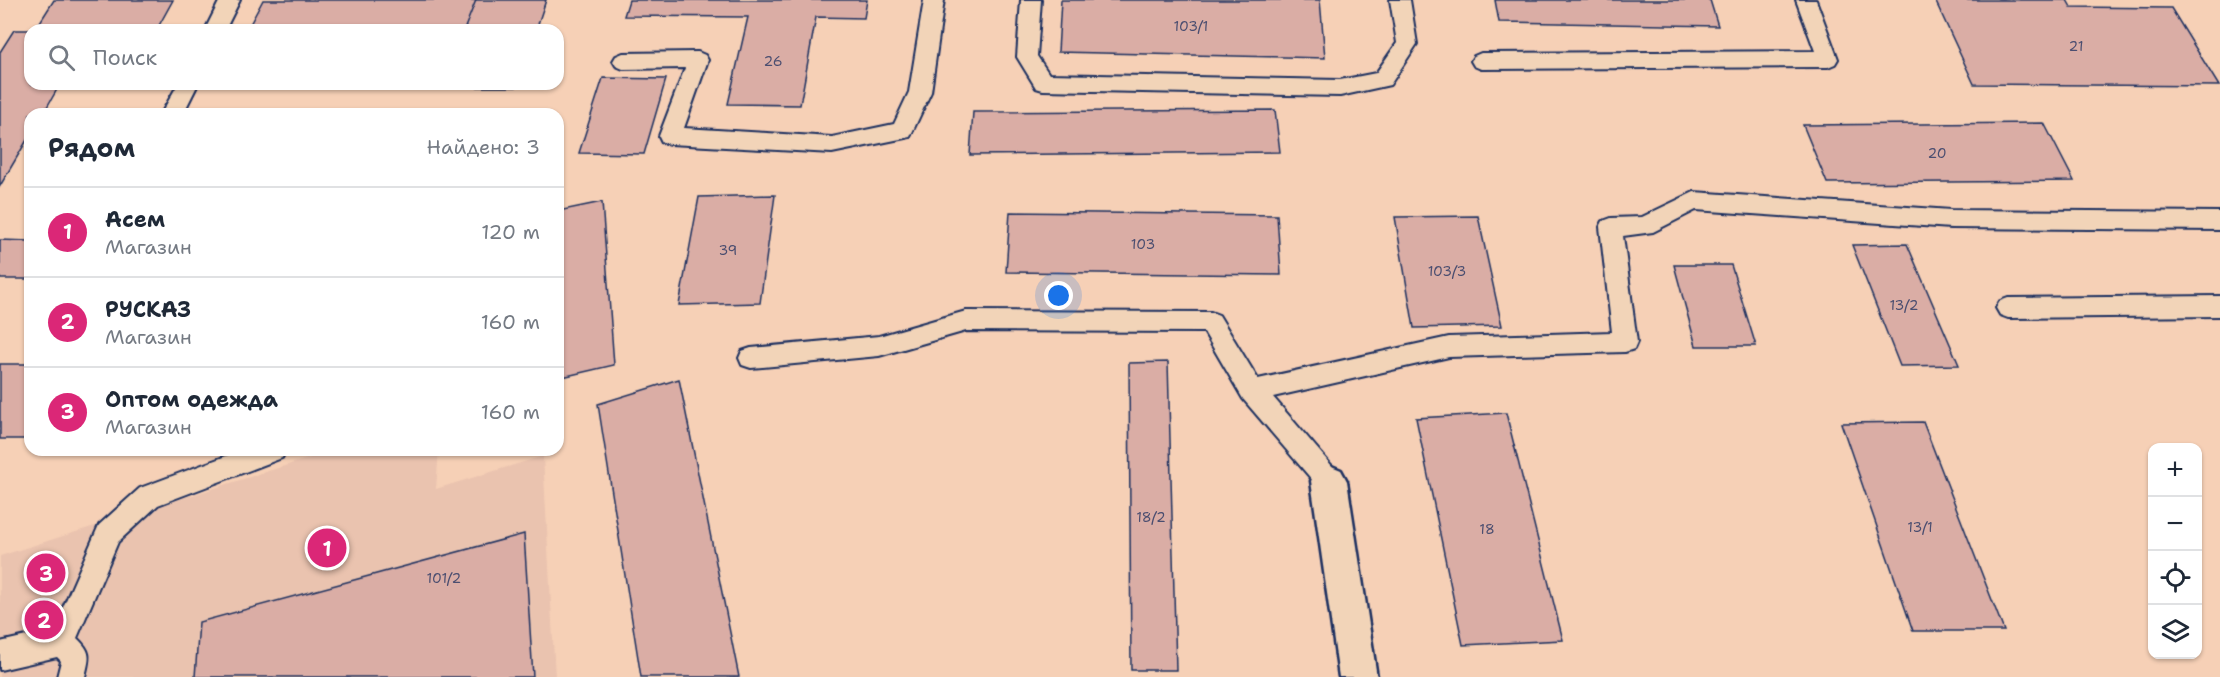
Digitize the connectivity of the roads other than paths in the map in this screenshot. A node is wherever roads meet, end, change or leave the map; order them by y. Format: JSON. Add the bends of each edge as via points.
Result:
{"nodes":[{"id":1,"x":230,"y":0,"type":"edge"},
{"id":2,"x":934,"y":0,"type":"edge"},
{"id":3,"x":1031,"y":0,"type":"edge"},
{"id":4,"x":1400,"y":0,"type":"edge"},
{"id":5,"x":1806,"y":0,"type":"edge"},
{"id":6,"x":218,"y":24,"type":"edge"},
{"id":7,"x":623,"y":61,"type":"dead end"},
{"id":8,"x":1481,"y":61,"type":"dead end"},
{"id":9,"x":185,"y":90,"type":"edge"},
{"id":10,"x":175,"y":108,"type":"edge"},
{"id":11,"x":2220,"y":221,"type":"edge"},
{"id":12,"x":2220,"y":306,"type":"edge"},
{"id":13,"x":2008,"y":308,"type":"dead end"},
{"id":14,"x":751,"y":358,"type":"dead end"},
{"id":15,"x":1252,"y":391,"type":"junction"},
{"id":16,"x":257,"y":456,"type":"edge"},
{"id":17,"x":1329,"y":481,"type":"joint"},
{"id":18,"x":62,"y":642,"type":"junction"},
{"id":19,"x":0,"y":656,"type":"edge"},
{"id":20,"x":71,"y":677,"type":"edge"},
{"id":21,"x":1358,"y":677,"type":"edge"}],
"edges":[{"from":1,"to":6,"type":"lane"},
{"from":2,"to":7,"type":"lane","via":[[920,92],[902,131],[832,145],[670,136],[698,60]]},
{"from":3,"to":4,"type":"lane","via":[[1027,57],[1043,82],[1340,88],[1383,79],[1407,44]]},
{"from":5,"to":8,"type":"lane","via":[[1828,58]]},
{"from":9,"to":10,"type":"lane"},
{"from":11,"to":15,"type":"lane","via":[[1951,219],[1694,201],[1645,226],[1611,227],[1625,342],[1449,347]]},
{"from":12,"to":13,"type":"lane"},
{"from":14,"to":15,"type":"lane","via":[[879,346],[966,321],[1210,322]]},
{"from":15,"to":17,"type":"lane"},
{"from":16,"to":18,"type":"lane","via":[[149,496],[108,534]]},
{"from":17,"to":21,"type":"street"},
{"from":18,"to":19,"type":"lane"},
{"from":18,"to":20,"type":"lane","via":[[76,657]]}]}
